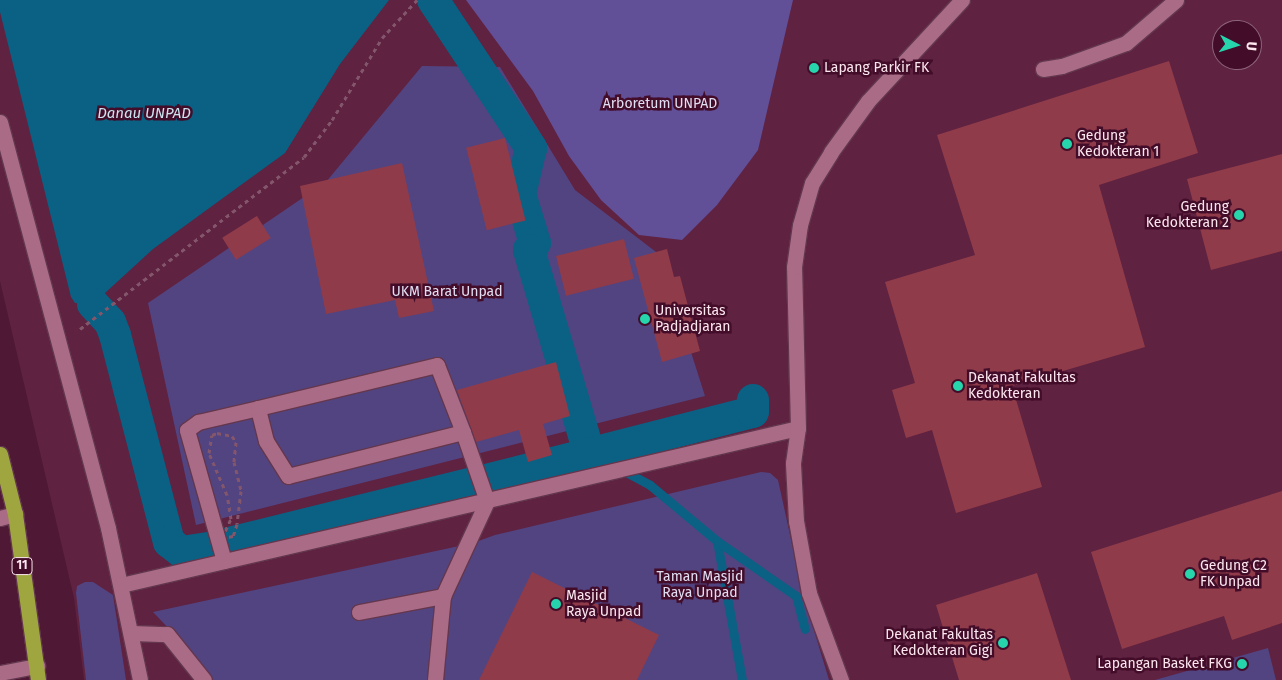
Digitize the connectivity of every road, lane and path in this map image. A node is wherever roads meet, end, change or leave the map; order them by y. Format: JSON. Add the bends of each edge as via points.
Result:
{"nodes":[{"id":1,"x":417,"y":0,"type":"edge"},
{"id":2,"x":962,"y":0,"type":"edge"},
{"id":3,"x":1176,"y":0,"type":"edge"},
{"id":4,"x":1043,"y":69,"type":"dead end"},
{"id":5,"x":0,"y":122,"type":"edge"},
{"id":6,"x":59,"y":345,"type":"junction"},
{"id":7,"x":258,"y":408,"type":"junction"},
{"id":8,"x":798,"y":428,"type":"junction"},
{"id":9,"x":464,"y":432,"type":"junction"},
{"id":10,"x":0,"y":454,"type":"edge"},
{"id":11,"x":487,"y":501,"type":"junction"},
{"id":12,"x":7,"y":516,"type":"edge"},
{"id":13,"x":224,"y":560,"type":"junction"},
{"id":14,"x":121,"y":585,"type":"junction"},
{"id":15,"x":442,"y":596,"type":"junction"},
{"id":16,"x":359,"y":612,"type":"dead end"},
{"id":17,"x":132,"y":633,"type":"junction"},
{"id":18,"x":0,"y":673,"type":"edge"},
{"id":19,"x":37,"y":673,"type":"edge"},
{"id":20,"x":140,"y":680,"type":"edge"},
{"id":21,"x":204,"y":680,"type":"edge"},
{"id":22,"x":435,"y":680,"type":"edge"},
{"id":23,"x":841,"y":680,"type":"edge"}],
"edges":[{"from":1,"to":6,"type":"path","via":[[382,38],[332,120],[304,157]]},
{"from":2,"to":8,"type":"lane","via":[[868,100],[812,183],[800,225],[794,267]]},
{"from":3,"to":4,"type":"lane","via":[[1126,43],[1062,66]]},
{"from":5,"to":6,"type":"lane"},
{"from":6,"to":14,"type":"lane"},
{"from":7,"to":9,"type":"lane","via":[[437,365]]},
{"from":7,"to":9,"type":"lane","via":[[266,441],[288,476]]},
{"from":7,"to":13,"type":"lane","via":[[198,422],[187,430]]},
{"from":8,"to":11,"type":"lane"},
{"from":8,"to":23,"type":"lane","via":[[793,463],[796,521],[809,593]]},
{"from":9,"to":11,"type":"lane"},
{"from":10,"to":12,"type":"highway","number":"11"},
{"from":11,"to":13,"type":"lane"},
{"from":11,"to":15,"type":"lane"},
{"from":12,"to":19,"type":"highway","number":"11"},
{"from":13,"to":14,"type":"lane"},
{"from":14,"to":17,"type":"lane"},
{"from":15,"to":16,"type":"lane"},
{"from":15,"to":22,"type":"lane"},
{"from":17,"to":20,"type":"lane"},
{"from":17,"to":21,"type":"lane","via":[[167,634]]},
{"from":18,"to":19,"type":"lane"}]}
